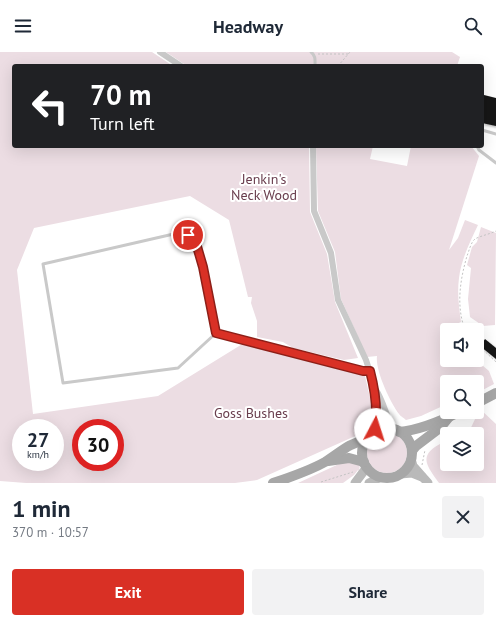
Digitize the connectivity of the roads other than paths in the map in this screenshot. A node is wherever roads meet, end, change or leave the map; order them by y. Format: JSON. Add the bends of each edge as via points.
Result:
{"nodes":[{"id":1,"x":160,"y":52,"type":"edge"},
{"id":2,"x":312,"y":53,"type":"edge"},
{"id":3,"x":178,"y":64,"type":"edge"},
{"id":4,"x":315,"y":64,"type":"edge"},
{"id":5,"x":484,"y":131,"type":"edge"},
{"id":6,"x":496,"y":134,"type":"edge"},
{"id":7,"x":313,"y":148,"type":"edge"},
{"id":8,"x":478,"y":148,"type":"edge"},
{"id":9,"x":496,"y":163,"type":"edge"},
{"id":10,"x":216,"y":333,"type":"junction"},
{"id":11,"x":370,"y":371,"type":"junction"},
{"id":12,"x":375,"y":388,"type":"junction"},
{"id":13,"x":496,"y":393,"type":"edge"},
{"id":14,"x":484,"y":399,"type":"edge"},
{"id":15,"x":444,"y":419,"type":"edge"},
{"id":16,"x":447,"y":419,"type":"edge"},
{"id":17,"x":397,"y":430,"type":"junction"},
{"id":18,"x":375,"y":431,"type":"junction"},
{"id":19,"x":366,"y":440,"type":"junction"},
{"id":20,"x":412,"y":455,"type":"junction"},
{"id":21,"x":326,"y":461,"type":"junction"},
{"id":22,"x":365,"y":464,"type":"junction"},
{"id":23,"x":400,"y":474,"type":"junction"},
{"id":24,"x":381,"y":477,"type":"junction"},
{"id":25,"x":357,"y":480,"type":"edge"},
{"id":26,"x":425,"y":480,"type":"edge"},
{"id":27,"x":273,"y":483,"type":"edge"},
{"id":28,"x":369,"y":483,"type":"edge"}],
"edges":[{"from":1,"to":3,"type":"street"},
{"from":2,"to":4,"type":"lane"},
{"from":5,"to":6,"type":"lane"},
{"from":7,"to":11,"type":"street","via":[[314,211],[331,253],[338,300]]},
{"from":8,"to":9,"type":"lane"},
{"from":10,"to":10,"type":"lane","via":[[178,368],[63,383],[42,264],[178,233],[188,235],[196,243],[203,267]]},
{"from":10,"to":11,"type":"lane"},
{"from":11,"to":12,"type":"street"},
{"from":12,"to":17,"type":"street","via":[[390,424]]},
{"from":12,"to":18,"type":"street"},
{"from":13,"to":14,"type":"main road"},
{"from":15,"to":17,"type":"main road","via":[[409,431]]},
{"from":16,"to":20,"type":"main road","via":[[416,446]]},
{"from":17,"to":18,"type":"main road"},
{"from":17,"to":20,"type":"main road","via":[[408,439]]},
{"from":18,"to":19,"type":"main road"},
{"from":19,"to":21,"type":"main road","via":[[348,445]]},
{"from":19,"to":22,"type":"main road","via":[[363,450]]},
{"from":20,"to":23,"type":"main road","via":[[406,469]]},
{"from":20,"to":26,"type":"street","via":[[413,466]]},
{"from":21,"to":22,"type":"main road","via":[[349,458]]},
{"from":21,"to":27,"type":"main road"},
{"from":22,"to":24,"type":"main road"},
{"from":22,"to":25,"type":"street"},
{"from":23,"to":24,"type":"main road","via":[[391,478]]},
{"from":23,"to":26,"type":"street","via":[[412,473]]},
{"from":24,"to":28,"type":"street"}]}
